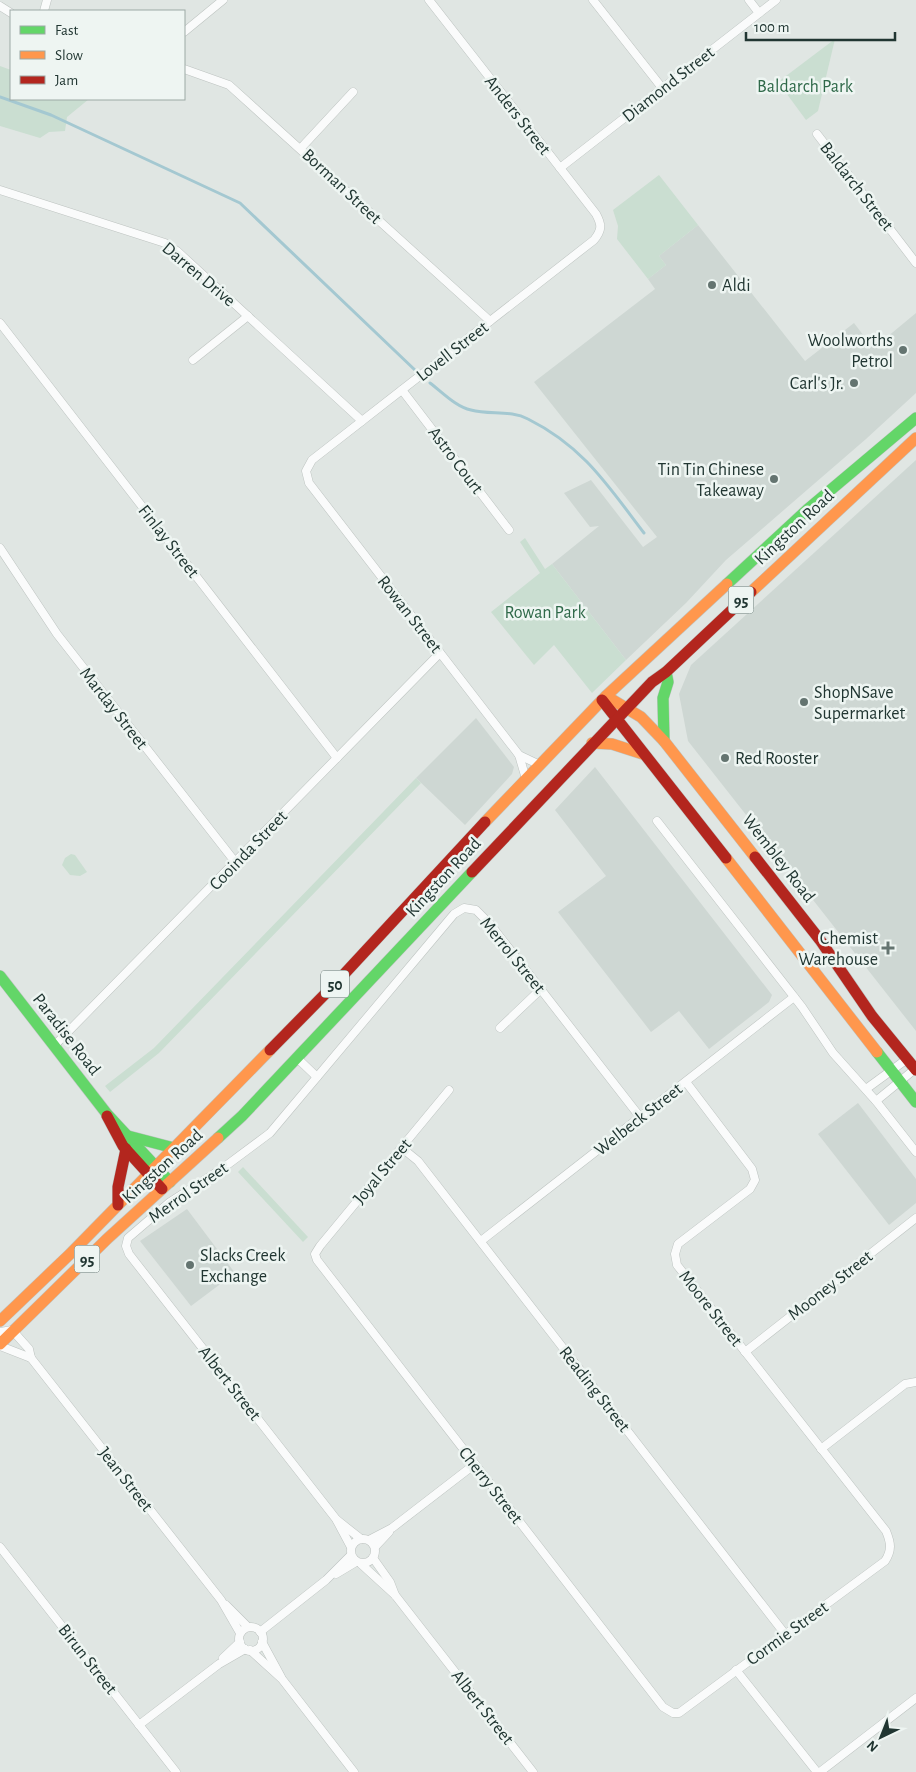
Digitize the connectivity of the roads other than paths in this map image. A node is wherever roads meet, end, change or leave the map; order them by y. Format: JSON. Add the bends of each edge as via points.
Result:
{"nodes":[{"id":1,"x":223,"y":0,"type":"edge"},
{"id":2,"x":429,"y":0,"type":"edge"},
{"id":3,"x":593,"y":0,"type":"edge"},
{"id":4,"x":749,"y":0,"type":"edge"},
{"id":5,"x":776,"y":0,"type":"edge"},
{"id":6,"x":759,"y":13,"type":"junction"},
{"id":7,"x":185,"y":31,"type":"edge"},
{"id":8,"x":185,"y":69,"type":"edge"},
{"id":9,"x":663,"y":89,"type":"junction"},
{"id":10,"x":353,"y":92,"type":"dead end"},
{"id":11,"x":817,"y":134,"type":"dead end"},
{"id":12,"x":301,"y":148,"type":"junction"},
{"id":13,"x":560,"y":168,"type":"junction"},
{"id":14,"x":0,"y":190,"type":"edge"},
{"id":15,"x":600,"y":232,"type":"joint"},
{"id":16,"x":916,"y":262,"type":"edge"},
{"id":17,"x":248,"y":316,"type":"junction"},
{"id":18,"x":490,"y":321,"type":"junction"},
{"id":19,"x":0,"y":323,"type":"edge"},
{"id":20,"x":193,"y":360,"type":"dead end"},
{"id":21,"x":402,"y":390,"type":"junction"},
{"id":22,"x":916,"y":418,"type":"edge"},
{"id":23,"x":362,"y":421,"type":"junction"},
{"id":24,"x":916,"y":438,"type":"edge"},
{"id":25,"x":306,"y":471,"type":"joint"},
{"id":26,"x":509,"y":530,"type":"dead end"},
{"id":27,"x":0,"y":548,"type":"edge"},
{"id":28,"x":440,"y":653,"type":"junction"},
{"id":29,"x":666,"y":672,"type":"junction"},
{"id":30,"x":604,"y":698,"type":"junction"},
{"id":31,"x":626,"y":708,"type":"junction"},
{"id":32,"x":616,"y":719,"type":"junction"},
{"id":33,"x":664,"y":741,"type":"junction"},
{"id":34,"x":592,"y":743,"type":"junction"},
{"id":35,"x":643,"y":754,"type":"junction"},
{"id":36,"x":519,"y":755,"type":"junction"},
{"id":37,"x":337,"y":758,"type":"junction"},
{"id":38,"x":540,"y":765,"type":"junction"},
{"id":39,"x":526,"y":779,"type":"junction"},
{"id":40,"x":657,"y":821,"type":"dead end"},
{"id":41,"x":236,"y":863,"type":"junction"},
{"id":42,"x":0,"y":976,"type":"edge"},
{"id":43,"x":542,"y":989,"type":"junction"},
{"id":44,"x":794,"y":997,"type":"junction"},
{"id":45,"x":500,"y":1028,"type":"dead end"},
{"id":46,"x":54,"y":1046,"type":"junction"},
{"id":47,"x":297,"y":1058,"type":"junction"},
{"id":48,"x":907,"y":1059,"type":"junction"},
{"id":49,"x":891,"y":1070,"type":"junction"},
{"id":50,"x":916,"y":1070,"type":"edge"},
{"id":51,"x":317,"y":1077,"type":"junction"},
{"id":52,"x":899,"y":1081,"type":"junction"},
{"id":53,"x":686,"y":1082,"type":"junction"},
{"id":54,"x":866,"y":1089,"type":"junction"},
{"id":55,"x":449,"y":1090,"type":"dead end"},
{"id":56,"x":876,"y":1101,"type":"junction"},
{"id":57,"x":916,"y":1102,"type":"edge"},
{"id":58,"x":107,"y":1114,"type":"junction"},
{"id":59,"x":640,"y":1117,"type":"junction"},
{"id":60,"x":128,"y":1136,"type":"junction"},
{"id":61,"x":174,"y":1148,"type":"junction"},
{"id":62,"x":402,"y":1148,"type":"junction"},
{"id":63,"x":126,"y":1149,"type":"junction"},
{"id":64,"x":916,"y":1152,"type":"edge"},
{"id":65,"x":152,"y":1171,"type":"junction"},
{"id":66,"x":166,"y":1185,"type":"junction"},
{"id":67,"x":118,"y":1205,"type":"junction"},
{"id":68,"x":916,"y":1218,"type":"edge"},
{"id":69,"x":481,"y":1241,"type":"junction"},
{"id":70,"x":126,"y":1246,"type":"joint"},
{"id":71,"x":315,"y":1254,"type":"joint"},
{"id":72,"x":3,"y":1315,"type":"edge"},
{"id":73,"x":14,"y":1331,"type":"junction"},
{"id":74,"x":0,"y":1332,"type":"edge"},
{"id":75,"x":0,"y":1345,"type":"edge"},
{"id":76,"x":745,"y":1352,"type":"junction"},
{"id":77,"x":31,"y":1358,"type":"junction"},
{"id":78,"x":916,"y":1382,"type":"edge"},
{"id":79,"x":821,"y":1450,"type":"junction"},
{"id":80,"x":475,"y":1464,"type":"junction"},
{"id":81,"x":336,"y":1519,"type":"junction"},
{"id":82,"x":392,"y":1528,"type":"junction"},
{"id":83,"x":365,"y":1540,"type":"junction"},
{"id":84,"x":891,"y":1544,"type":"joint"},
{"id":85,"x":0,"y":1547,"type":"edge"},
{"id":86,"x":375,"y":1547,"type":"junction"},
{"id":87,"x":355,"y":1557,"type":"junction"},
{"id":88,"x":373,"y":1558,"type":"junction"},
{"id":89,"x":395,"y":1595,"type":"junction"},
{"id":90,"x":220,"y":1600,"type":"junction"},
{"id":91,"x":248,"y":1627,"type":"junction"},
{"id":92,"x":260,"y":1632,"type":"junction"},
{"id":93,"x":240,"y":1633,"type":"junction"},
{"id":94,"x":785,"y":1634,"type":"junction"},
{"id":95,"x":262,"y":1642,"type":"junction"},
{"id":96,"x":245,"y":1647,"type":"junction"},
{"id":97,"x":736,"y":1670,"type":"junction"},
{"id":98,"x":282,"y":1679,"type":"junction"},
{"id":99,"x":916,"y":1698,"type":"edge"},
{"id":100,"x":673,"y":1713,"type":"joint"},
{"id":101,"x":139,"y":1725,"type":"junction"},
{"id":102,"x":176,"y":1772,"type":"edge"},
{"id":103,"x":354,"y":1772,"type":"edge"},
{"id":104,"x":533,"y":1772,"type":"edge"},
{"id":105,"x":818,"y":1772,"type":"edge"}],
"edges":[{"from":1,"to":7,"type":"street"},
{"from":2,"to":13,"type":"street","name":"Anders Street"},
{"from":3,"to":9,"type":"street"},
{"from":4,"to":6,"type":"street"},
{"from":5,"to":6,"type":"street","name":"Diamond Street"},
{"from":6,"to":9,"type":"street","name":"Diamond Street"},
{"from":8,"to":12,"type":"street","name":"Borman Street","via":[[229,85]]},
{"from":9,"to":13,"type":"street","name":"Diamond Street"},
{"from":10,"to":12,"type":"street"},
{"from":11,"to":16,"type":"street","name":"Baldarch Street"},
{"from":12,"to":18,"type":"street","name":"Borman Street"},
{"from":13,"to":15,"type":"street","name":"Anders Street","via":[[596,214],[602,224]]},
{"from":14,"to":17,"type":"street","name":"Darren Drive","via":[[165,243]]},
{"from":15,"to":18,"type":"street","name":"Lovell Street"},
{"from":17,"to":20,"type":"street"},
{"from":17,"to":23,"type":"street","name":"Darren Drive"},
{"from":18,"to":21,"type":"street","name":"Lovell Street"},
{"from":19,"to":37,"type":"street","name":"Finlay Street"},
{"from":21,"to":23,"type":"street","name":"Lovell Street"},
{"from":21,"to":26,"type":"street","name":"Astro Court"},
{"from":22,"to":30,"type":"main road","name":"Kingston Road","number":"95","via":[[808,509]]},
{"from":23,"to":25,"type":"street","name":"Lovell Street","via":[[312,460]]},
{"from":24,"to":29,"type":"main road","name":"Kingston Road","number":"95"},
{"from":25,"to":28,"type":"street","name":"Rowan Street","via":[[309,483]]},
{"from":27,"to":41,"type":"street","name":"Marday Street","via":[[57,634]]},
{"from":28,"to":36,"type":"street","name":"Rowan Street"},
{"from":28,"to":37,"type":"street","name":"Cooinda Street"},
{"from":29,"to":31,"type":"main road","name":"Kingston Road","number":"95"},
{"from":29,"to":33,"type":"main road"},
{"from":30,"to":31,"type":"main road","name":"Wembley Road"},
{"from":30,"to":32,"type":"main road"},
{"from":30,"to":38,"type":"main road","name":"Kingston Road","number":"50"},
{"from":31,"to":32,"type":"main road","name":"Kingston Road","number":"95"},
{"from":31,"to":33,"type":"main road","name":"Wembley Road","via":[[648,722]]},
{"from":32,"to":34,"type":"main road","name":"Kingston Road","number":"95"},
{"from":32,"to":35,"type":"main road"},
{"from":33,"to":48,"type":"main road","name":"Wembley Road","via":[[820,940],[868,1010]]},
{"from":34,"to":35,"type":"main road","via":[[612,744]]},
{"from":34,"to":47,"type":"main road","name":"Kingston Road","number":"50"},
{"from":35,"to":49,"type":"main road"},
{"from":36,"to":38,"type":"street","name":"Rowan Street"},
{"from":36,"to":39,"type":"street","name":"Rowan Street"},
{"from":37,"to":41,"type":"street","name":"Cooinda Street"},
{"from":38,"to":39,"type":"main road","name":"Kingston Road","number":"50"},
{"from":39,"to":61,"type":"main road","name":"Kingston Road","number":"50","via":[[357,961]]},
{"from":40,"to":44,"type":"street"},
{"from":41,"to":46,"type":"street","name":"Cooinda Street"},
{"from":42,"to":46,"type":"main road","name":"Paradise Road"},
{"from":43,"to":45,"type":"street"},
{"from":43,"to":51,"type":"street","name":"Merrol Street","via":[[480,913],[472,908],[461,909]]},
{"from":43,"to":59,"type":"street","name":"Merrol Street"},
{"from":44,"to":53,"type":"street","name":"Welbeck Street"},
{"from":44,"to":54,"type":"street","via":[[833,1053]]},
{"from":46,"to":58,"type":"main road","name":"Paradise Road"},
{"from":47,"to":51,"type":"street"},
{"from":47,"to":66,"type":"main road","name":"Kingston Road","number":"50","via":[[229,1129]]},
{"from":48,"to":49,"type":"street"},
{"from":48,"to":50,"type":"main road","name":"Wembley Road"},
{"from":49,"to":52,"type":"main road"},
{"from":49,"to":54,"type":"street"},
{"from":50,"to":52,"type":"street","name":"Wembley Road"},
{"from":51,"to":70,"type":"street","name":"Merrol Street","via":[[265,1138],[157,1211],[132,1234]]},
{"from":52,"to":56,"type":"street","name":"Wembley Road"},
{"from":52,"to":57,"type":"main road"},
{"from":53,"to":59,"type":"street","name":"Welbeck Street"},
{"from":53,"to":76,"type":"street","name":"Moore Street","via":[[752,1169],[755,1180],[750,1189],[678,1244],[676,1260]]},
{"from":54,"to":56,"type":"street"},
{"from":55,"to":62,"type":"street","name":"Joyal Street"},
{"from":56,"to":64,"type":"street"},
{"from":58,"to":60,"type":"main road","name":"Paradise Road"},
{"from":58,"to":63,"type":"main road","name":"Paradise Road","via":[[111,1128]]},
{"from":59,"to":69,"type":"street","name":"Welbeck Street"},
{"from":60,"to":61,"type":"main road"},
{"from":60,"to":65,"type":"main road","name":"Paradise Road"},
{"from":61,"to":65,"type":"main road","name":"Kingston Road","number":"50"},
{"from":62,"to":69,"type":"street","name":"Reading Street","via":[[418,1161]]},
{"from":62,"to":71,"type":"street","name":"Joyal Street"},
{"from":63,"to":65,"type":"main road","name":"Paradise Road"},
{"from":63,"to":67,"type":"main road","via":[[118,1187]]},
{"from":65,"to":66,"type":"main road","name":"Paradise Road"},
{"from":65,"to":67,"type":"main road","name":"Kingston Road","number":"95"},
{"from":66,"to":73,"type":"main road","name":"Kingston Road","number":"95"},
{"from":67,"to":72,"type":"main road","name":"Kingston Road","number":"95"},
{"from":68,"to":76,"type":"street","name":"Mooney Street"},
{"from":69,"to":94,"type":"street","name":"Reading Street"},
{"from":70,"to":81,"type":"street","name":"Albert Street"},
{"from":71,"to":80,"type":"street","name":"Cherry Street","via":[[320,1265]]},
{"from":73,"to":74,"type":"street"},
{"from":73,"to":75,"type":"main road","name":"Kingston Road","number":"95"},
{"from":73,"to":77,"type":"street","name":"Jean Street","via":[[29,1348]]},
{"from":75,"to":77,"type":"street"},
{"from":76,"to":79,"type":"street","name":"Moore Street"},
{"from":77,"to":90,"type":"street","name":"Jean Street"},
{"from":78,"to":79,"type":"street","via":[[905,1384]]},
{"from":79,"to":84,"type":"street","name":"Moore Street","via":[[886,1531]]},
{"from":80,"to":82,"type":"street"},
{"from":80,"to":100,"type":"street","name":"Cherry Street","via":[[663,1707]]},
{"from":81,"to":83,"type":"street","name":"Albert Street"},
{"from":81,"to":87,"type":"street","name":"Albert Street"},
{"from":82,"to":83,"type":"street"},
{"from":82,"to":86,"type":"street"},
{"from":83,"to":86,"type":"street"},
{"from":83,"to":87,"type":"street","via":[[355,1542]]},
{"from":84,"to":94,"type":"street","name":"Cormie Street","via":[[885,1561]]},
{"from":85,"to":101,"type":"street","name":"Birun Street"},
{"from":86,"to":88,"type":"street"},
{"from":87,"to":88,"type":"street","via":[[368,1562]]},
{"from":87,"to":89,"type":"street","name":"Albert Street"},
{"from":87,"to":92,"type":"street"},
{"from":88,"to":89,"type":"street","name":"Albert Street"},
{"from":89,"to":104,"type":"street","name":"Albert Street"},
{"from":90,"to":91,"type":"street","name":"Jean Street"},
{"from":90,"to":93,"type":"street","name":"Jean Street"},
{"from":91,"to":92,"type":"street"},
{"from":91,"to":93,"type":"street"},
{"from":92,"to":95,"type":"street"},
{"from":93,"to":96,"type":"street"},
{"from":94,"to":97,"type":"street","name":"Cormie Street"},
{"from":95,"to":96,"type":"street","via":[[258,1648]]},
{"from":95,"to":98,"type":"street"},
{"from":96,"to":98,"type":"street"},
{"from":96,"to":101,"type":"street"},
{"from":97,"to":100,"type":"street","name":"Cormie Street","via":[[687,1709]]},
{"from":97,"to":105,"type":"street"},
{"from":98,"to":103,"type":"street"},
{"from":99,"to":105,"type":"street"},
{"from":101,"to":102,"type":"street","name":"Birun Street"}]}
